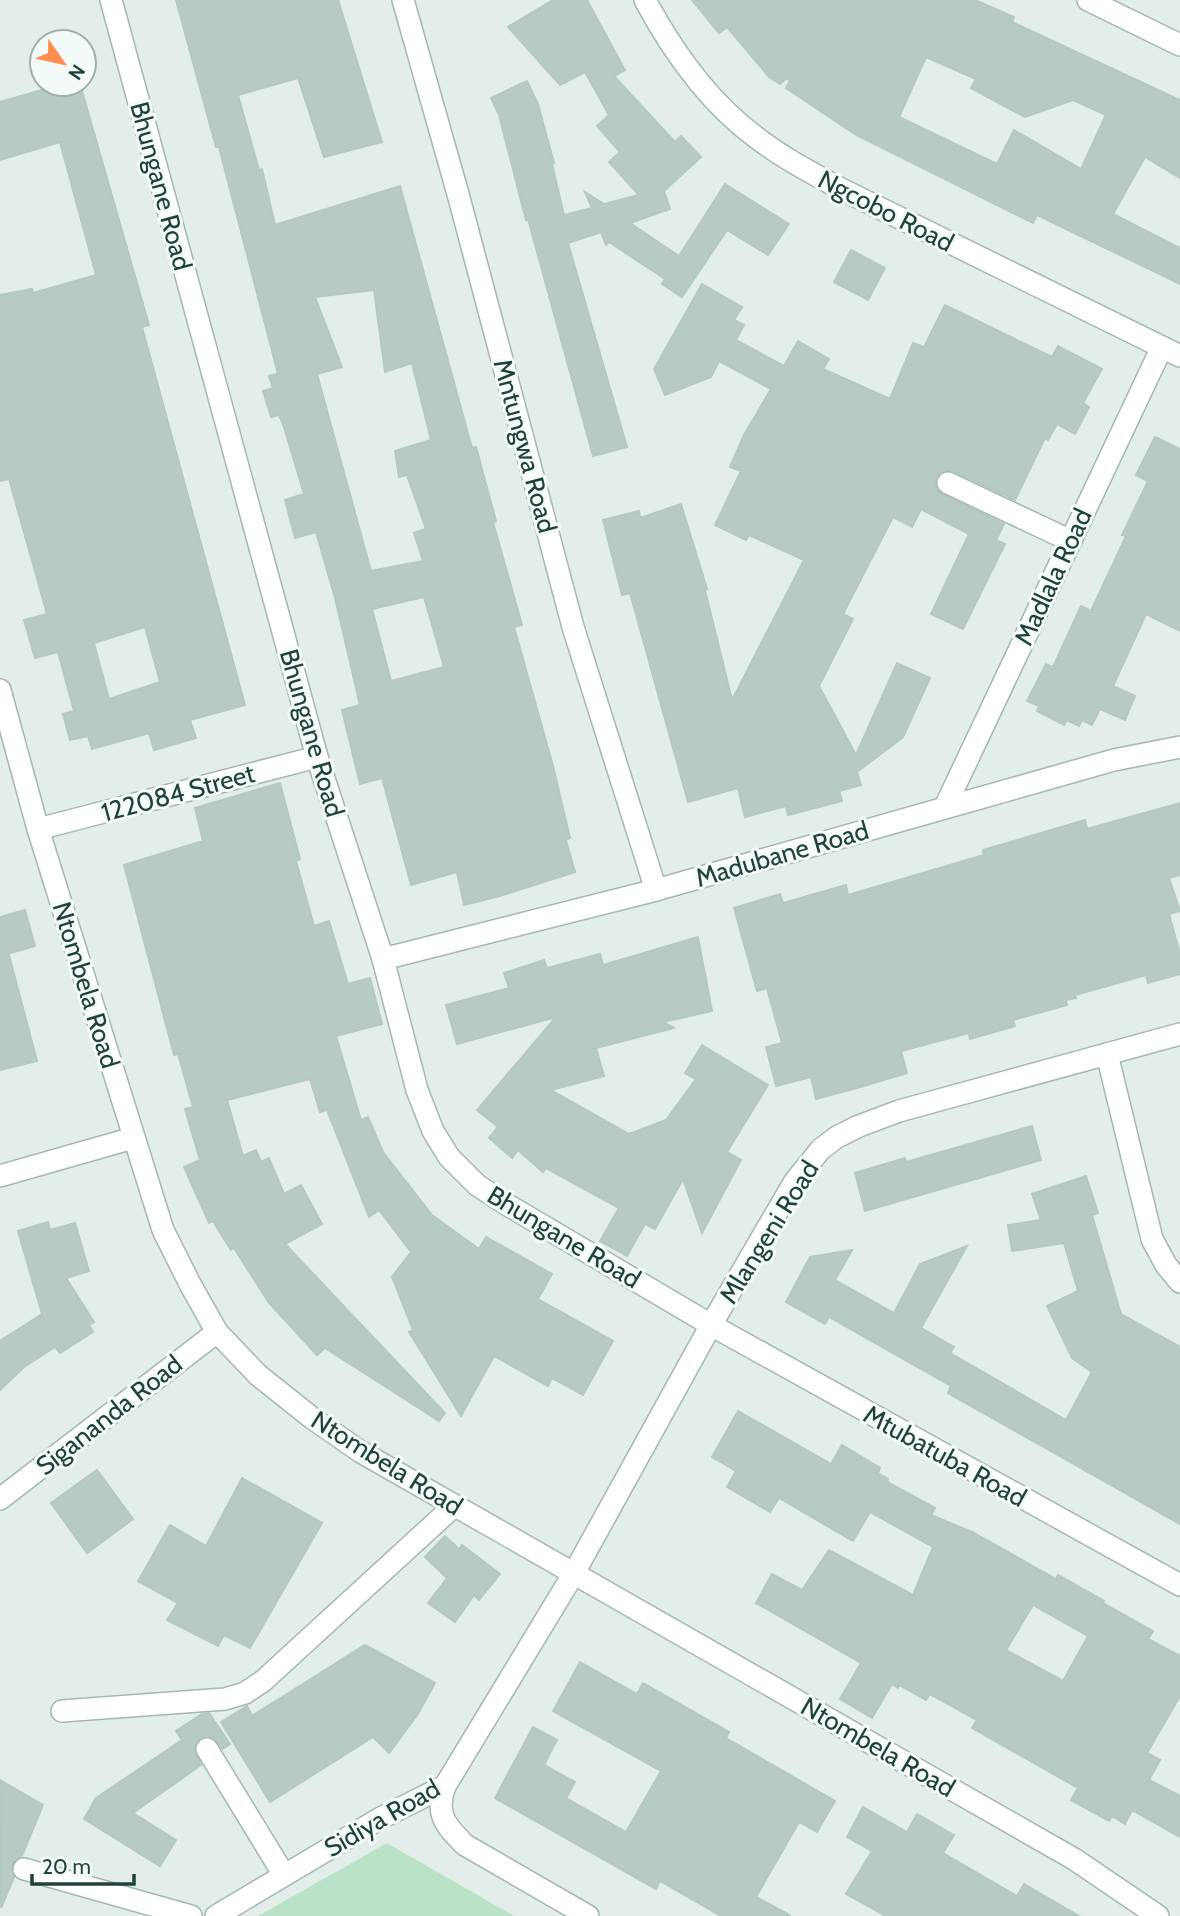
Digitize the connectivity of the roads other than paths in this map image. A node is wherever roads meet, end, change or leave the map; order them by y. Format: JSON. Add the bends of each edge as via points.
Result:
{"nodes":[{"id":1,"x":111,"y":0,"type":"edge"},
{"id":2,"x":403,"y":0,"type":"edge"},
{"id":3,"x":645,"y":0,"type":"edge"},
{"id":4,"x":1088,"y":0,"type":"edge"},
{"id":5,"x":1180,"y":45,"type":"edge"},
{"id":6,"x":1171,"y":352,"type":"edge"},
{"id":7,"x":948,"y":483,"type":"dead end"},
{"id":8,"x":1071,"y":541,"type":"junction"},
{"id":9,"x":0,"y":690,"type":"edge"},
{"id":10,"x":1180,"y":747,"type":"edge"},
{"id":11,"x":317,"y":757,"type":"junction"},
{"id":12,"x":945,"y":807,"type":"junction"},
{"id":13,"x":38,"y":829,"type":"junction"},
{"id":14,"x":656,"y":890,"type":"junction"},
{"id":15,"x":383,"y":959,"type":"junction"},
{"id":16,"x":1180,"y":1034,"type":"edge"},
{"id":17,"x":1107,"y":1054,"type":"junction"},
{"id":18,"x":133,"y":1138,"type":"junction"},
{"id":19,"x":0,"y":1177,"type":"edge"},
{"id":20,"x":1180,"y":1282,"type":"edge"},
{"id":21,"x":711,"y":1325,"type":"junction"},
{"id":22,"x":217,"y":1332,"type":"junction"},
{"id":23,"x":0,"y":1499,"type":"edge"},
{"id":24,"x":454,"y":1506,"type":"junction"},
{"id":25,"x":574,"y":1573,"type":"junction"},
{"id":26,"x":1180,"y":1585,"type":"edge"},
{"id":27,"x":62,"y":1711,"type":"dead end"},
{"id":28,"x":206,"y":1749,"type":"dead end"},
{"id":29,"x":445,"y":1786,"type":"junction"},
{"id":30,"x":24,"y":1869,"type":"dead end"},
{"id":31,"x":284,"y":1875,"type":"junction"},
{"id":32,"x":191,"y":1916,"type":"edge"},
{"id":33,"x":216,"y":1916,"type":"edge"},
{"id":34,"x":588,"y":1916,"type":"edge"},
{"id":35,"x":1158,"y":1916,"type":"edge"}],
"edges":[{"from":1,"to":11,"type":"street","name":"Bhungane Road"},
{"from":2,"to":14,"type":"street","name":"Mntungwa Road","via":[[573,627]]},
{"from":3,"to":6,"type":"street","name":"Ngcobo Road","via":[[678,57],[721,107],[756,138],[841,189]]},
{"from":4,"to":5,"type":"street"},
{"from":6,"to":8,"type":"street","name":"Madlala Road"},
{"from":7,"to":8,"type":"street"},
{"from":8,"to":12,"type":"street","name":"Madlala Road"},
{"from":9,"to":13,"type":"street","name":"Ntombela Road"},
{"from":10,"to":12,"type":"street","name":"Madubane Road","via":[[1114,760]]},
{"from":11,"to":13,"type":"street","name":"122084 Street"},
{"from":11,"to":15,"type":"street","name":"Bhungane Road"},
{"from":12,"to":14,"type":"street","name":"Madubane Road"},
{"from":13,"to":18,"type":"street","name":"Ntombela Road"},
{"from":14,"to":15,"type":"street","name":"Madubane Road"},
{"from":15,"to":21,"type":"street","name":"Bhungane Road","via":[[417,1090],[449,1157],[477,1185],[506,1204]]},
{"from":16,"to":17,"type":"street","name":"Mlangeni Road"},
{"from":17,"to":20,"type":"street","via":[[1152,1239]]},
{"from":17,"to":21,"type":"street","name":"Mlangeni Road","via":[[899,1111],[837,1137],[795,1181]]},
{"from":18,"to":19,"type":"street"},
{"from":18,"to":22,"type":"street","name":"Ntombela Road","via":[[163,1230]]},
{"from":21,"to":25,"type":"street","name":"Mlangeni Road"},
{"from":21,"to":26,"type":"street","name":"Mtubatuba Road"},
{"from":22,"to":23,"type":"street","name":"Sigananda Road"},
{"from":22,"to":24,"type":"street","name":"Ntombela Road","via":[[258,1375],[312,1418]]},
{"from":24,"to":25,"type":"street","name":"Ntombela Road"},
{"from":24,"to":27,"type":"street","via":[[245,1693],[225,1699]]},
{"from":25,"to":29,"type":"street","name":"Sidiya Road"},
{"from":25,"to":35,"type":"street","name":"Ntombela Road","via":[[1074,1859]]},
{"from":28,"to":31,"type":"street"},
{"from":29,"to":31,"type":"street","name":"Sidiya Road"},
{"from":29,"to":34,"type":"street","via":[[441,1814],[465,1845]]},
{"from":30,"to":32,"type":"street"},
{"from":31,"to":33,"type":"street","name":"Sidiya Road"}]}
